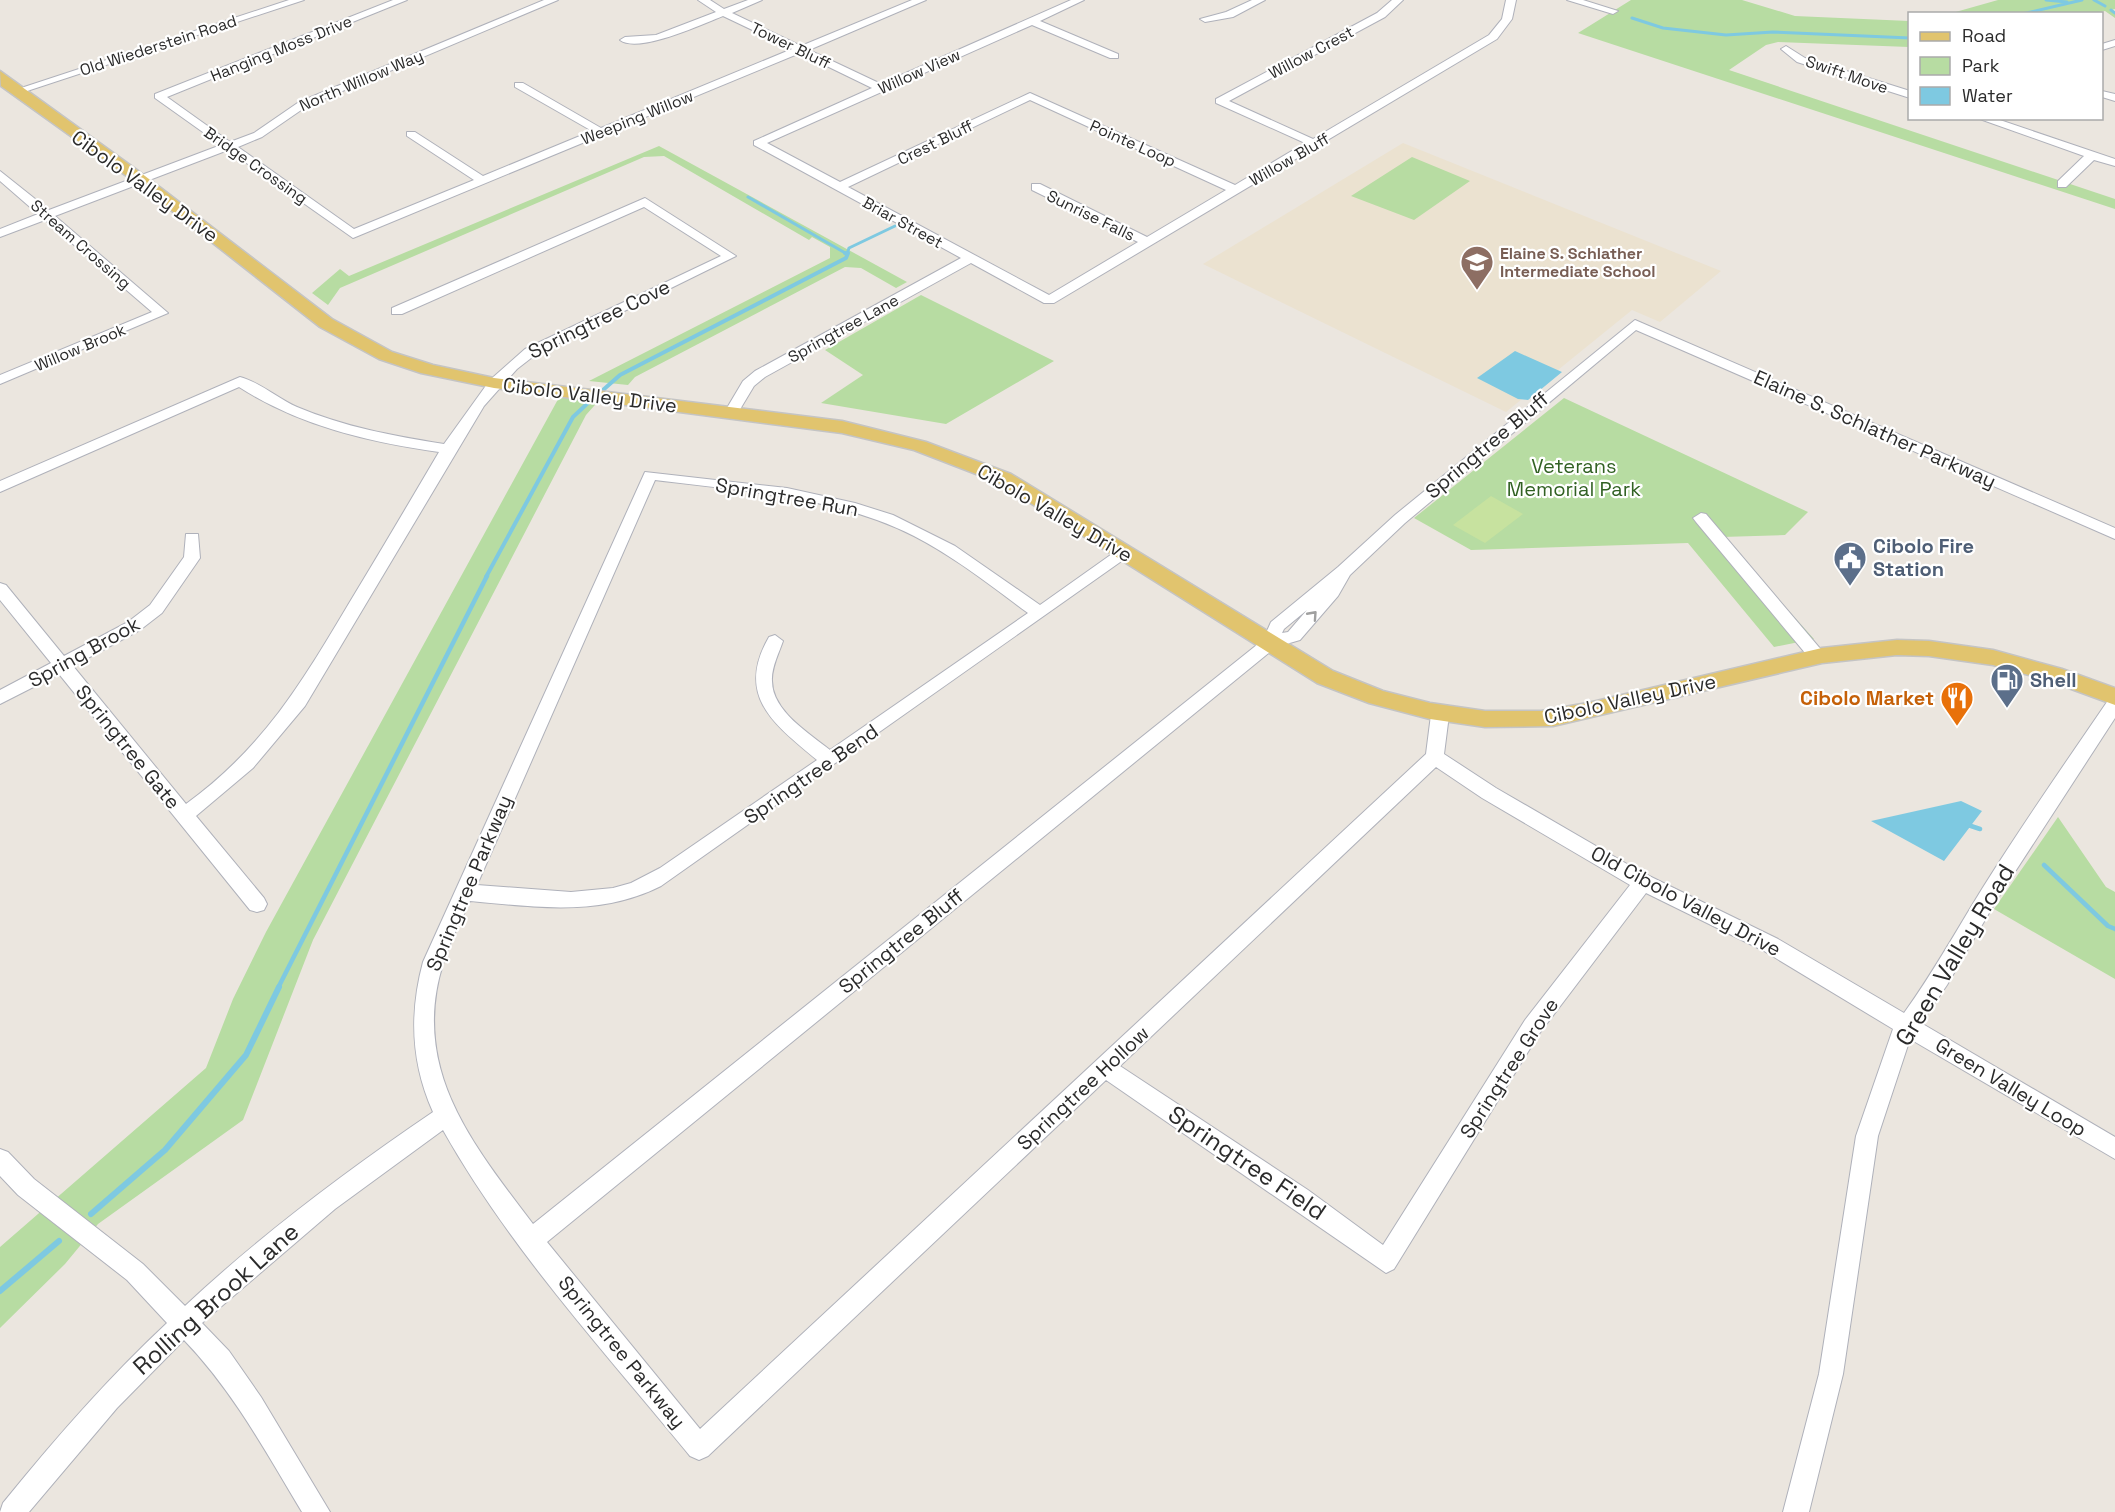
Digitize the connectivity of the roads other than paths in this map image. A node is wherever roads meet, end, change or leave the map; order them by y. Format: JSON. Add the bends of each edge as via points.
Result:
{"nodes":[{"id":1,"x":299,"y":0,"type":"edge"},
{"id":2,"x":402,"y":0,"type":"edge"},
{"id":3,"x":553,"y":0,"type":"edge"},
{"id":4,"x":703,"y":0,"type":"edge"},
{"id":5,"x":757,"y":0,"type":"edge"},
{"id":6,"x":921,"y":0,"type":"edge"},
{"id":7,"x":1079,"y":0,"type":"edge"},
{"id":8,"x":1260,"y":0,"type":"edge"},
{"id":9,"x":1398,"y":0,"type":"edge"},
{"id":10,"x":1511,"y":0,"type":"edge"},
{"id":11,"x":1572,"y":0,"type":"edge"},
{"id":12,"x":1613,"y":11,"type":"dead end"},
{"id":13,"x":724,"y":13,"type":"junction"},
{"id":14,"x":1205,"y":19,"type":"dead end"},
{"id":15,"x":1032,"y":21,"type":"junction"},
{"id":16,"x":625,"y":40,"type":"dead end"},
{"id":17,"x":1786,"y":49,"type":"dead end"},
{"id":18,"x":800,"y":50,"type":"junction"},
{"id":19,"x":1114,"y":56,"type":"dead end"},
{"id":20,"x":6,"y":83,"type":"edge"},
{"id":21,"x":519,"y":85,"type":"dead end"},
{"id":22,"x":881,"y":88,"type":"junction"},
{"id":23,"x":1908,"y":94,"type":"edge"},
{"id":24,"x":159,"y":96,"type":"joint"},
{"id":25,"x":1030,"y":96,"type":"joint"},
{"id":26,"x":1988,"y":120,"type":"edge"},
{"id":27,"x":600,"y":132,"type":"junction"},
{"id":28,"x":411,"y":134,"type":"dead end"},
{"id":29,"x":758,"y":143,"type":"joint"},
{"id":30,"x":1316,"y":144,"type":"junction"},
{"id":31,"x":229,"y":146,"type":"junction"},
{"id":32,"x":2092,"y":155,"type":"junction"},
{"id":33,"x":2115,"y":163,"type":"edge"},
{"id":34,"x":0,"y":175,"type":"edge"},
{"id":35,"x":140,"y":179,"type":"junction"},
{"id":36,"x":483,"y":181,"type":"junction"},
{"id":37,"x":2062,"y":184,"type":"dead end"},
{"id":38,"x":1036,"y":187,"type":"dead end"},
{"id":39,"x":840,"y":188,"type":"junction"},
{"id":40,"x":1236,"y":190,"type":"junction"},
{"id":41,"x":47,"y":213,"type":"junction"},
{"id":42,"x":0,"y":233,"type":"edge"},
{"id":43,"x":353,"y":234,"type":"joint"},
{"id":44,"x":1147,"y":242,"type":"junction"},
{"id":45,"x":968,"y":259,"type":"junction"},
{"id":46,"x":1049,"y":300,"type":"joint"},
{"id":47,"x":397,"y":311,"type":"dead end"},
{"id":48,"x":161,"y":313,"type":"joint"},
{"id":49,"x":1635,"y":324,"type":"joint"},
{"id":50,"x":0,"y":380,"type":"edge"},
{"id":51,"x":494,"y":383,"type":"junction"},
{"id":52,"x":731,"y":413,"type":"junction"},
{"id":53,"x":449,"y":448,"type":"junction"},
{"id":54,"x":650,"y":475,"type":"joint"},
{"id":55,"x":0,"y":487,"type":"edge"},
{"id":56,"x":1701,"y":518,"type":"dead end"},
{"id":57,"x":2115,"y":534,"type":"edge"},
{"id":58,"x":192,"y":538,"type":"dead end"},
{"id":59,"x":1125,"y":553,"type":"junction"},
{"id":60,"x":0,"y":589,"type":"edge"},
{"id":61,"x":1040,"y":613,"type":"junction"},
{"id":62,"x":775,"y":641,"type":"dead end"},
{"id":63,"x":1270,"y":643,"type":"junction"},
{"id":64,"x":1817,"y":656,"type":"junction"},
{"id":65,"x":62,"y":666,"type":"junction"},
{"id":66,"x":2115,"y":697,"type":"edge"},
{"id":67,"x":0,"y":698,"type":"edge"},
{"id":68,"x":2115,"y":704,"type":"edge"},
{"id":69,"x":1440,"y":715,"type":"junction"},
{"id":70,"x":1435,"y":757,"type":"junction"},
{"id":71,"x":830,"y":760,"type":"junction"},
{"id":72,"x":184,"y":815,"type":"junction"},
{"id":73,"x":1643,"y":883,"type":"junction"},
{"id":74,"x":462,"y":892,"type":"junction"},
{"id":75,"x":257,"y":904,"type":"dead end"},
{"id":76,"x":1907,"y":1026,"type":"junction"},
{"id":77,"x":1106,"y":1068,"type":"junction"},
{"id":78,"x":447,"y":1115,"type":"junction"},
{"id":79,"x":2115,"y":1149,"type":"edge"},
{"id":80,"x":0,"y":1160,"type":"edge"},
{"id":81,"x":531,"y":1240,"type":"junction"},
{"id":82,"x":1386,"y":1261,"type":"joint"},
{"id":83,"x":183,"y":1322,"type":"junction"},
{"id":84,"x":699,"y":1447,"type":"joint"},
{"id":85,"x":12,"y":1512,"type":"edge"},
{"id":86,"x":318,"y":1512,"type":"edge"},
{"id":87,"x":1796,"y":1512,"type":"edge"}],
"edges":[{"from":1,"to":20,"type":"street","name":"Old Wiederstein Road"},
{"from":2,"to":24,"type":"street","name":"Hanging Moss Drive"},
{"from":3,"to":31,"type":"street","name":"North Willow Way","via":[[303,104],[266,130]]},
{"from":4,"to":13,"type":"street","name":"Tower Bluff"},
{"from":5,"to":13,"type":"street"},
{"from":6,"to":18,"type":"street","name":"Weeping Willow"},
{"from":7,"to":15,"type":"street","name":"Willow View"},
{"from":8,"to":14,"type":"street","via":[[1229,15]]},
{"from":9,"to":30,"type":"street","name":"Willow Crest","via":[[1381,15],[1220,101]]},
{"from":10,"to":30,"type":"street","name":"Willow Bluff","via":[[1507,18],[1492,37]]},
{"from":11,"to":12,"type":"street"},
{"from":13,"to":16,"type":"street","via":[[658,38]]},
{"from":13,"to":18,"type":"street","name":"Tower Bluff"},
{"from":15,"to":19,"type":"street"},
{"from":15,"to":22,"type":"street","name":"Willow View"},
{"from":17,"to":23,"type":"street","name":"Swift Move","via":[[1802,60]]},
{"from":18,"to":22,"type":"street","name":"Tower Bluff"},
{"from":18,"to":27,"type":"street","name":"Weeping Willow"},
{"from":20,"to":35,"type":"main road","name":"Cibolo Valley Drive"},
{"from":21,"to":27,"type":"street"},
{"from":22,"to":29,"type":"street","name":"Willow View"},
{"from":24,"to":31,"type":"street","name":"Bridge Crossing"},
{"from":25,"to":39,"type":"street","name":"Crest Bluff"},
{"from":25,"to":40,"type":"street","name":"Pointe Loop"},
{"from":26,"to":32,"type":"street"},
{"from":27,"to":36,"type":"street","name":"Weeping Willow"},
{"from":28,"to":36,"type":"street"},
{"from":29,"to":39,"type":"street","name":"Briar Street"},
{"from":30,"to":40,"type":"street","name":"Willow Bluff"},
{"from":31,"to":35,"type":"street","name":"North Willow Way"},
{"from":31,"to":43,"type":"street","name":"Bridge Crossing"},
{"from":32,"to":33,"type":"street"},
{"from":32,"to":37,"type":"street"},
{"from":34,"to":41,"type":"street","name":"Stream Crossing"},
{"from":35,"to":41,"type":"street","name":"North Willow Way"},
{"from":35,"to":51,"type":"main road","name":"Cibolo Valley Drive","via":[[349,339],[416,367]]},
{"from":36,"to":43,"type":"street","name":"Weeping Willow"},
{"from":38,"to":44,"type":"street","name":"Sunrise Falls"},
{"from":39,"to":45,"type":"street","name":"Briar Street"},
{"from":40,"to":44,"type":"street","name":"Willow Bluff"},
{"from":41,"to":42,"type":"street","name":"North Willow Way"},
{"from":41,"to":48,"type":"street","name":"Stream Crossing"},
{"from":44,"to":46,"type":"street","name":"Willow Bluff"},
{"from":45,"to":46,"type":"street","name":"Briar Street"},
{"from":45,"to":52,"type":"street","name":"Springtree Lane","via":[[760,374],[748,384]]},
{"from":47,"to":51,"type":"street","name":"Springtree Cove","via":[[645,202],[730,256],[530,352],[511,364]]},
{"from":48,"to":50,"type":"street","name":"Willow Brook"},
{"from":49,"to":57,"type":"street","name":"Elaine S. Schlather Parkway"},
{"from":49,"to":63,"type":"street","name":"Springtree Bluff","via":[[1400,519],[1344,571],[1294,636]]},
{"from":51,"to":52,"type":"main road","name":"Cibolo Valley Drive"},
{"from":51,"to":53,"type":"street","name":"Springtree Cove"},
{"from":52,"to":59,"type":"main road","name":"Cibolo Valley Drive","via":[[886,436],[950,455],[1026,491]]},
{"from":53,"to":55,"type":"street","via":[[348,430],[286,408],[240,381]]},
{"from":53,"to":72,"type":"street","name":"Springtree Cove","via":[[278,730],[229,782]]},
{"from":54,"to":61,"type":"street","name":"Springtree Run","via":[[811,498],[871,513],[920,533]]},
{"from":54,"to":74,"type":"street","name":"Springtree Parkway"},
{"from":56,"to":64,"type":"street"},
{"from":58,"to":65,"type":"street","name":"Spring Brook","via":[[192,558],[156,609],[134,626]]},
{"from":59,"to":61,"type":"street","name":"Springtree Bend"},
{"from":59,"to":63,"type":"main road","name":"Cibolo Valley Drive"},
{"from":60,"to":65,"type":"street","name":"Springtree Gate"},
{"from":61,"to":71,"type":"street","name":"Springtree Bend"},
{"from":62,"to":71,"type":"street","via":[[763,682],[766,696],[779,715]]},
{"from":63,"to":69,"type":"main road","name":"Cibolo Valley Drive","via":[[1325,677]]},
{"from":63,"to":81,"type":"street","name":"Springtree Bluff"},
{"from":64,"to":66,"type":"main road","name":"Cibolo Valley Drive","via":[[1898,647],[1970,652],[2067,677]]},
{"from":64,"to":69,"type":"main road","name":"Cibolo Valley Drive","via":[[1588,711],[1498,720]]},
{"from":65,"to":67,"type":"street","name":"Spring Brook"},
{"from":65,"to":72,"type":"street","name":"Springtree Gate"},
{"from":68,"to":76,"type":"street","name":"Green Valley Road"},
{"from":69,"to":70,"type":"street"},
{"from":70,"to":73,"type":"street","name":"Old Cibolo Valley Drive"},
{"from":70,"to":77,"type":"street","name":"Springtree Hollow"},
{"from":71,"to":74,"type":"street","name":"Springtree Bend","via":[[702,852],[633,891],[577,900]]},
{"from":72,"to":75,"type":"street","name":"Springtree Gate"},
{"from":73,"to":76,"type":"street","name":"Old Cibolo Valley Drive","via":[[1771,945]]},
{"from":73,"to":82,"type":"street","name":"Springtree Grove","via":[[1532,1028]]},
{"from":74,"to":78,"type":"street","name":"Springtree Parkway","via":[[425,987],[423,1035],[435,1092]]},
{"from":76,"to":79,"type":"street","name":"Green Valley Loop"},
{"from":76,"to":87,"type":"street","name":"Green Valley Road","via":[[1867,1136],[1831,1374]]},
{"from":77,"to":82,"type":"street","name":"Springtree Field","via":[[1300,1198]]},
{"from":77,"to":84,"type":"street","name":"Springtree Hollow"},
{"from":78,"to":81,"type":"street","name":"Springtree Parkway"},
{"from":78,"to":83,"type":"street","name":"Rolling Brook Lane","via":[[359,1176]]},
{"from":80,"to":83,"type":"street","via":[[26,1187],[135,1272]]},
{"from":81,"to":84,"type":"street","name":"Springtree Parkway"},
{"from":83,"to":85,"type":"street","name":"Rolling Brook Lane","via":[[58,1453]]},
{"from":83,"to":86,"type":"street","via":[[220,1360]]}]}
